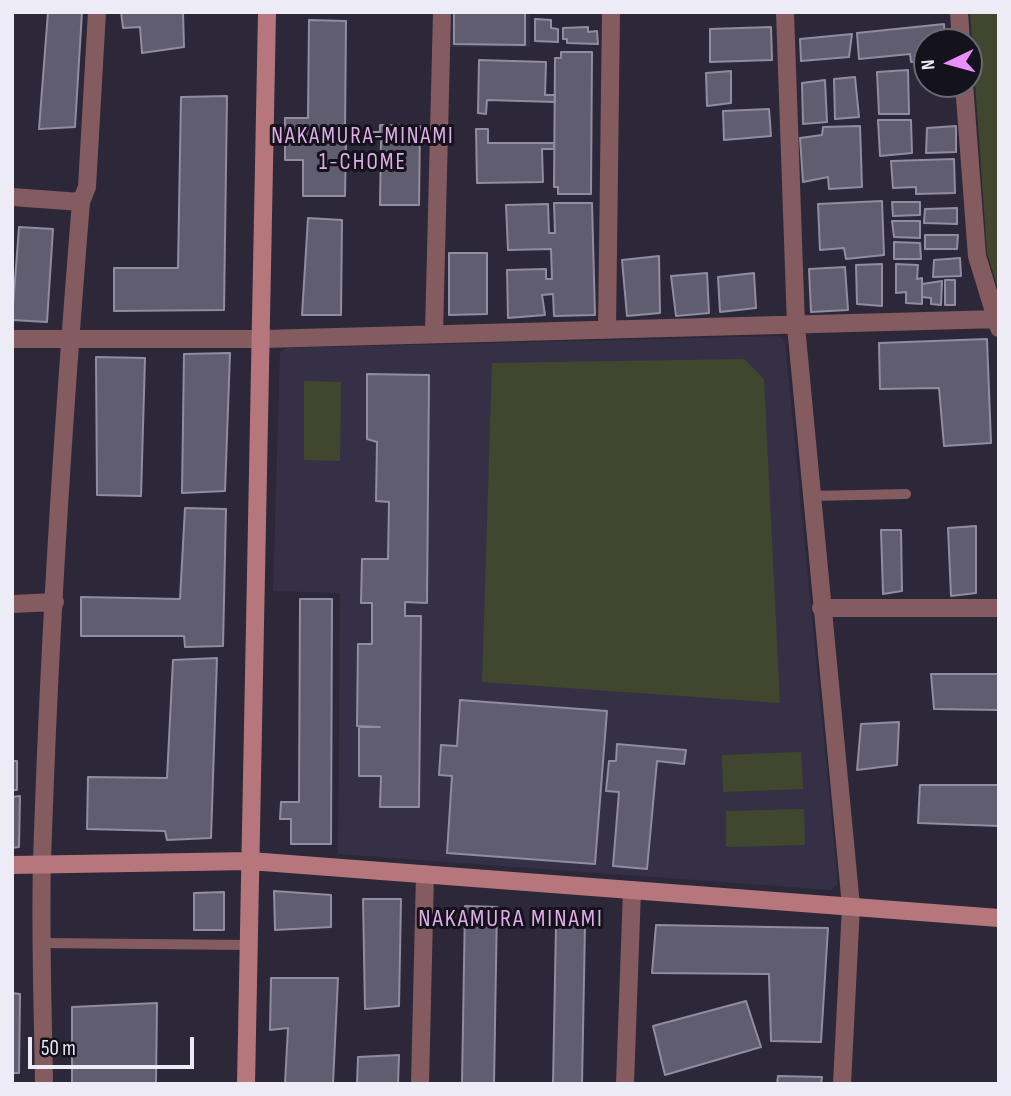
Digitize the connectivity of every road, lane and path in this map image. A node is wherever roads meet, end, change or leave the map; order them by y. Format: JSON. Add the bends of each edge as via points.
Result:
{"nodes":[{"id":1,"x":97,"y":12,"type":"edge"},
{"id":2,"x":267,"y":12,"type":"edge"},
{"id":3,"x":442,"y":12,"type":"edge"},
{"id":4,"x":611,"y":12,"type":"edge"},
{"id":5,"x":785,"y":12,"type":"edge"},
{"id":6,"x":965,"y":98,"type":"edge"},
{"id":7,"x":12,"y":197,"type":"edge"},
{"id":8,"x":81,"y":202,"type":"junction"},
{"id":9,"x":998,"y":322,"type":"edge"},
{"id":10,"x":796,"y":326,"type":"junction"},
{"id":11,"x":607,"y":329,"type":"junction"},
{"id":12,"x":434,"y":333,"type":"junction"},
{"id":13,"x":70,"y":338,"type":"junction"},
{"id":14,"x":12,"y":339,"type":"edge"},
{"id":15,"x":263,"y":339,"type":"junction"},
{"id":16,"x":906,"y":495,"type":"dead end"},
{"id":17,"x":811,"y":496,"type":"junction"},
{"id":18,"x":55,"y":602,"type":"junction"},
{"id":19,"x":12,"y":604,"type":"edge"},
{"id":20,"x":821,"y":608,"type":"junction"},
{"id":21,"x":999,"y":608,"type":"edge"},
{"id":22,"x":250,"y":861,"type":"junction"},
{"id":23,"x":42,"y":864,"type":"junction"},
{"id":24,"x":12,"y":865,"type":"edge"},
{"id":25,"x":425,"y":874,"type":"junction"},
{"id":26,"x":632,"y":890,"type":"junction"},
{"id":27,"x":851,"y":906,"type":"junction"},
{"id":28,"x":999,"y":918,"type":"edge"},
{"id":29,"x":43,"y":943,"type":"junction"},
{"id":30,"x":248,"y":945,"type":"junction"},
{"id":31,"x":44,"y":1084,"type":"edge"},
{"id":32,"x":246,"y":1084,"type":"edge"},
{"id":33,"x":420,"y":1084,"type":"edge"},
{"id":34,"x":625,"y":1084,"type":"edge"},
{"id":35,"x":842,"y":1084,"type":"edge"}],
"edges":[{"from":1,"to":8,"type":"street","via":[[87,187]]},
{"from":2,"to":15,"type":"street"},
{"from":3,"to":12,"type":"street"},
{"from":4,"to":11,"type":"street"},
{"from":5,"to":10,"type":"street"},
{"from":6,"to":9,"type":"street","via":[[977,256]]},
{"from":7,"to":8,"type":"street"},
{"from":8,"to":13,"type":"street"},
{"from":9,"to":10,"type":"street"},
{"from":10,"to":11,"type":"street"},
{"from":10,"to":17,"type":"street"},
{"from":11,"to":12,"type":"street"},
{"from":12,"to":15,"type":"street"},
{"from":13,"to":14,"type":"street"},
{"from":13,"to":15,"type":"street"},
{"from":13,"to":18,"type":"street"},
{"from":15,"to":22,"type":"street"},
{"from":16,"to":17,"type":"lane"},
{"from":17,"to":20,"type":"street"},
{"from":18,"to":19,"type":"street"},
{"from":18,"to":23,"type":"street"},
{"from":20,"to":21,"type":"street"},
{"from":20,"to":27,"type":"street"},
{"from":22,"to":23,"type":"street"},
{"from":22,"to":25,"type":"street"},
{"from":22,"to":30,"type":"street"},
{"from":23,"to":24,"type":"street"},
{"from":23,"to":29,"type":"street"},
{"from":25,"to":26,"type":"street"},
{"from":25,"to":33,"type":"street"},
{"from":26,"to":27,"type":"street"},
{"from":26,"to":34,"type":"street"},
{"from":27,"to":28,"type":"street"},
{"from":27,"to":35,"type":"street"},
{"from":29,"to":30,"type":"lane"},
{"from":29,"to":31,"type":"street"},
{"from":30,"to":32,"type":"street"}]}
